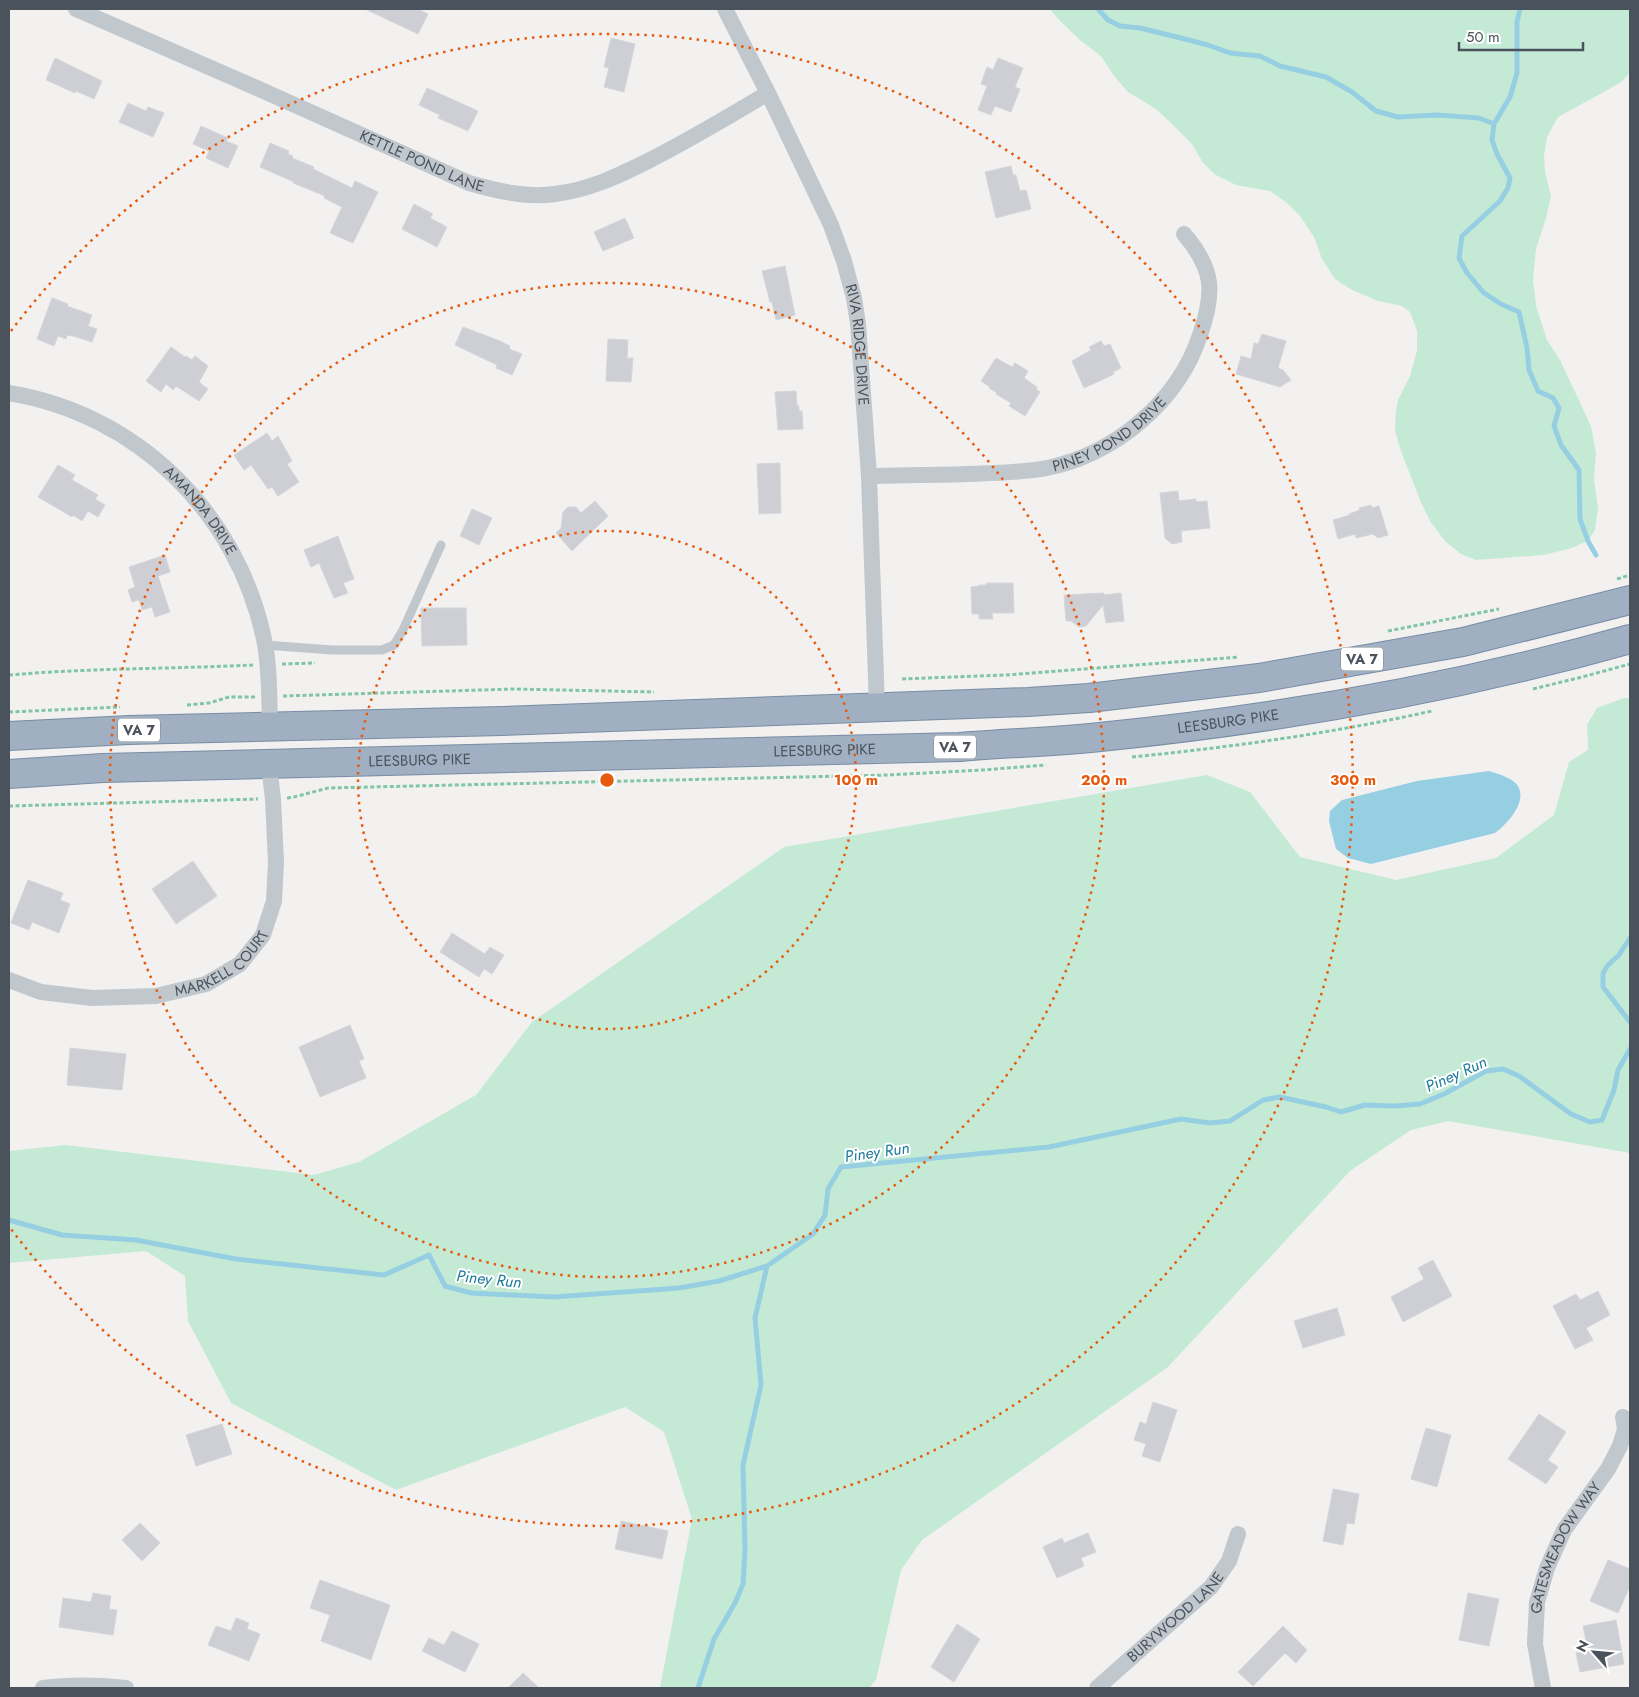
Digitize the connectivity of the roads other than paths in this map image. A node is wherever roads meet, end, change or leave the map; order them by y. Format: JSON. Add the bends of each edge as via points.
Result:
{"nodes":[{"id":1,"x":76,"y":9,"type":"edge"},
{"id":2,"x":725,"y":9,"type":"edge"},
{"id":3,"x":768,"y":93,"type":"junction"},
{"id":4,"x":1184,"y":234,"type":"dead end"},
{"id":5,"x":9,"y":393,"type":"edge"},
{"id":6,"x":869,"y":476,"type":"junction"},
{"id":7,"x":441,"y":545,"type":"dead end"},
{"id":8,"x":1630,"y":600,"type":"edge"},
{"id":9,"x":1630,"y":639,"type":"edge"},
{"id":10,"x":265,"y":645,"type":"junction"},
{"id":11,"x":878,"y":707,"type":"junction"},
{"id":12,"x":270,"y":726,"type":"junction"},
{"id":13,"x":9,"y":736,"type":"edge"},
{"id":14,"x":269,"y":765,"type":"junction"},
{"id":15,"x":44,"y":771,"type":"junction"},
{"id":16,"x":9,"y":774,"type":"edge"},
{"id":17,"x":9,"y":980,"type":"edge"},
{"id":18,"x":1623,"y":1417,"type":"dead end"},
{"id":19,"x":1238,"y":1534,"type":"dead end"},
{"id":20,"x":43,"y":1688,"type":"edge"},
{"id":21,"x":126,"y":1688,"type":"edge"},
{"id":22,"x":1097,"y":1688,"type":"edge"},
{"id":23,"x":1543,"y":1688,"type":"edge"}],
"edges":[{"from":1,"to":3,"type":"street","name":"KETTLE POND LANE","via":[[469,184],[524,195],[581,190],[608,181],[683,143]]},
{"from":2,"to":3,"type":"street","name":"RIVA RIDGE DRIVE"},
{"from":3,"to":6,"type":"street","name":"RIVA RIDGE DRIVE","via":[[831,225],[854,298]]},
{"from":4,"to":6,"type":"street","name":"PINEY POND DRIVE","via":[[1196,248],[1209,279],[1207,314],[1186,368],[1169,392],[1129,432],[1076,460],[1048,468],[1018,472]]},
{"from":5,"to":10,"type":"street","name":"AMANDA DRIVE","via":[[63,407],[98,422],[127,438],[181,482],[205,510],[242,570]]},
{"from":6,"to":11,"type":"street","name":"RIVA RIDGE DRIVE"},
{"from":7,"to":10,"type":"lane","via":[[394,645],[382,650],[332,650]]},
{"from":8,"to":11,"type":"highway","number":"VA 7","via":[[1463,642],[1258,678],[1089,698]]},
{"from":9,"to":14,"type":"highway","name":"LEESBURG PIKE","number":"VA 7","via":[[1471,680],[1335,706],[1098,737],[960,747]]},
{"from":10,"to":12,"type":"street","name":"AMANDA DRIVE"},
{"from":11,"to":12,"type":"highway","number":"VA 7"},
{"from":12,"to":13,"type":"highway","number":"VA 7"},
{"from":12,"to":15,"type":"highway","via":[[258,742],[237,749],[110,753]]},
{"from":14,"to":15,"type":"highway","name":"LEESBURG PIKE","number":"VA 7"},
{"from":14,"to":17,"type":"street","name":"MARKELL COURT","via":[[276,862],[274,901],[263,935],[240,964],[206,984],[156,996],[92,998],[41,992]]},
{"from":15,"to":16,"type":"highway","name":"LEESBURG PIKE","number":"VA 7"},
{"from":18,"to":23,"type":"street","name":"GATESMEADOW WAY","via":[[1625,1428],[1620,1446],[1608,1469],[1564,1530],[1546,1568],[1537,1602],[1536,1644]]},
{"from":19,"to":22,"type":"street","name":"BURYWOOD LANE","via":[[1229,1560],[1211,1587]]},
{"from":20,"to":21,"type":"street","via":[[97,1684]]}]}
